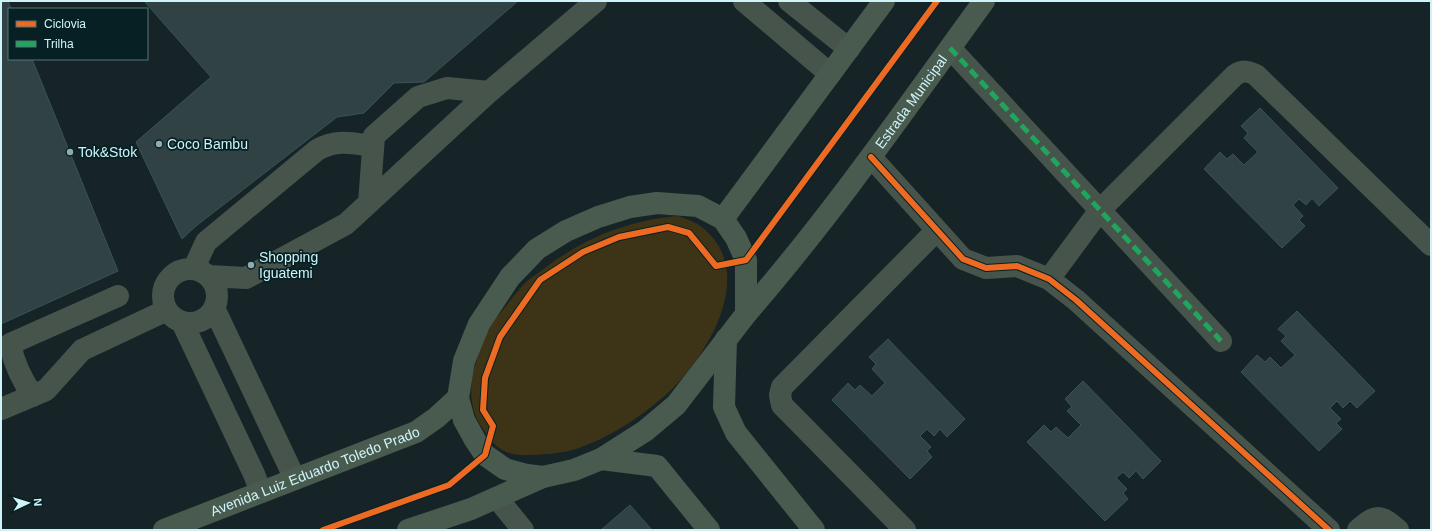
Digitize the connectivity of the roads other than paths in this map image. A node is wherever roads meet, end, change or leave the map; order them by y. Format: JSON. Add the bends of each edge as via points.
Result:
{"nodes":[{"id":1,"x":596,"y":1,"type":"edge"},
{"id":2,"x":744,"y":1,"type":"edge"},
{"id":3,"x":789,"y":1,"type":"edge"},
{"id":4,"x":884,"y":1,"type":"edge"},
{"id":5,"x":984,"y":1,"type":"edge"},
{"id":6,"x":950,"y":48,"type":"junction"},
{"id":7,"x":849,"y":49,"type":"junction"},
{"id":8,"x":830,"y":74,"type":"junction"},
{"id":9,"x":489,"y":92,"type":"junction"},
{"id":10,"x":372,"y":146,"type":"junction"},
{"id":11,"x":871,"y":157,"type":"junction"},
{"id":12,"x":369,"y":203,"type":"junction"},
{"id":13,"x":1100,"y":210,"type":"junction"},
{"id":14,"x":723,"y":219,"type":"junction"},
{"id":15,"x":937,"y":230,"type":"junction"},
{"id":16,"x":1431,"y":246,"type":"edge"},
{"id":17,"x":202,"y":272,"type":"junction"},
{"id":18,"x":1049,"y":278,"type":"junction"},
{"id":19,"x":118,"y":296,"type":"dead end"},
{"id":20,"x":214,"y":308,"type":"junction"},
{"id":21,"x":746,"y":314,"type":"junction"},
{"id":22,"x":174,"y":316,"type":"junction"},
{"id":23,"x":726,"y":339,"type":"junction"},
{"id":24,"x":1221,"y":341,"type":"dead end"},
{"id":25,"x":5,"y":345,"type":"edge"},
{"id":26,"x":33,"y":396,"type":"junction"},
{"id":27,"x":458,"y":398,"type":"junction"},
{"id":28,"x":1,"y":409,"type":"edge"},
{"id":29,"x":601,"y":459,"type":"junction"},
{"id":30,"x":543,"y":477,"type":"junction"},
{"id":31,"x":295,"y":479,"type":"junction"},
{"id":32,"x":261,"y":492,"type":"junction"},
{"id":33,"x":496,"y":498,"type":"junction"},
{"id":34,"x":706,"y":529,"type":"edge"},
{"id":35,"x":164,"y":530,"type":"edge"},
{"id":36,"x":408,"y":530,"type":"edge"},
{"id":37,"x":523,"y":530,"type":"edge"},
{"id":38,"x":814,"y":530,"type":"edge"},
{"id":39,"x":905,"y":530,"type":"edge"},
{"id":40,"x":1329,"y":530,"type":"edge"},
{"id":41,"x":1358,"y":530,"type":"edge"},
{"id":42,"x":1398,"y":530,"type":"edge"}],
"edges":[{"from":1,"to":9,"type":"street"},
{"from":2,"to":8,"type":"street"},
{"from":3,"to":7,"type":"street"},
{"from":4,"to":7,"type":"main road"},
{"from":5,"to":6,"type":"main road","name":"Estrada Municipal"},
{"from":6,"to":11,"type":"main road","name":"Estrada Municipal"},
{"from":6,"to":13,"type":"street"},
{"from":7,"to":8,"type":"main road"},
{"from":8,"to":14,"type":"main road"},
{"from":9,"to":10,"type":"street","via":[[447,88],[418,97],[374,136]]},
{"from":9,"to":12,"type":"street"},
{"from":10,"to":12,"type":"street"},
{"from":10,"to":17,"type":"street","via":[[329,143],[317,150],[206,242]]},
{"from":11,"to":15,"type":"street"},
{"from":11,"to":21,"type":"main road","name":"Estrada Municipal","via":[[785,269]]},
{"from":12,"to":17,"type":"street","via":[[346,224],[246,278]]},
{"from":13,"to":16,"type":"street","via":[[1235,75],[1249,71]]},
{"from":13,"to":18,"type":"street"},
{"from":13,"to":24,"type":"street"},
{"from":14,"to":21,"type":"main road","via":[[736,238],[746,260]]},
{"from":14,"to":27,"type":"main road","via":[[698,206],[657,202],[598,217],[566,231],[537,249],[510,277],[479,324],[464,361]]},
{"from":15,"to":18,"type":"street","via":[[963,259],[986,268],[1017,266]]},
{"from":15,"to":39,"type":"street","via":[[782,387],[780,395],[782,405]]},
{"from":17,"to":20,"type":"street","via":[[214,283],[217,291]]},
{"from":17,"to":22,"type":"street","via":[[177,271],[165,284],[163,297]]},
{"from":18,"to":40,"type":"street","via":[[1082,305]]},
{"from":19,"to":25,"type":"street"},
{"from":20,"to":22,"type":"street","via":[[208,316],[191,323]]},
{"from":20,"to":31,"type":"street"},
{"from":21,"to":23,"type":"main road","name":"Estrada Municipal"},
{"from":22,"to":26,"type":"street","via":[[82,350],[46,390]]},
{"from":22,"to":32,"type":"street"},
{"from":23,"to":29,"type":"main road","name":"Estrada Municipal","via":[[676,405],[645,431]]},
{"from":23,"to":38,"type":"main road","via":[[724,407],[736,433]]},
{"from":25,"to":26,"type":"street"},
{"from":26,"to":28,"type":"street"},
{"from":27,"to":30,"type":"main road","via":[[464,420],[485,454],[505,470]]},
{"from":27,"to":31,"type":"main road","name":"Avenida Luiz Eduardo Toledo Prado","via":[[416,432]]},
{"from":29,"to":30,"type":"main road","name":"Estrada Municipal","via":[[574,470]]},
{"from":29,"to":34,"type":"main road","via":[[657,466]]},
{"from":30,"to":33,"type":"main road"},
{"from":31,"to":32,"type":"main road","name":"Avenida Luiz Eduardo Toledo Prado"},
{"from":32,"to":35,"type":"main road","name":"Avenida Luiz Eduardo Toledo Prado"},
{"from":33,"to":36,"type":"main road"},
{"from":33,"to":37,"type":"street"},
{"from":41,"to":42,"type":"street","via":[[1370,519],[1379,517],[1387,520]]}]}
